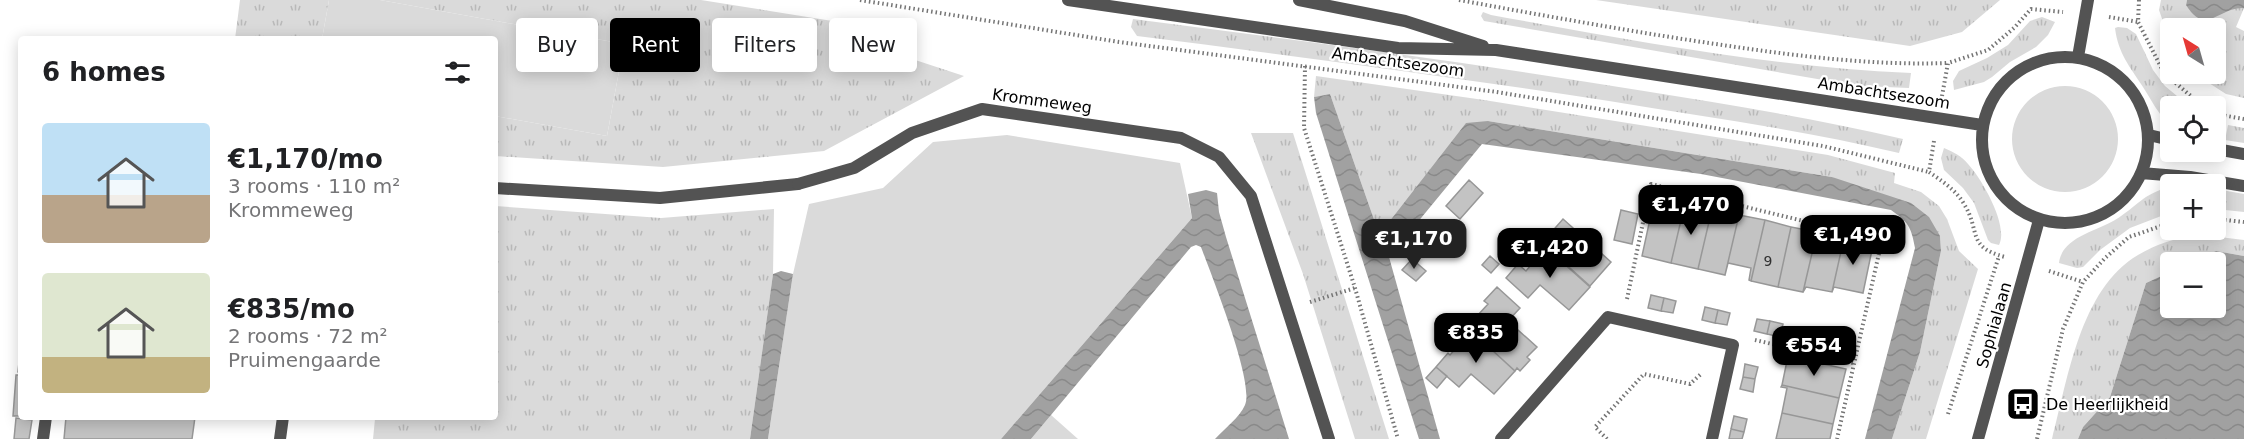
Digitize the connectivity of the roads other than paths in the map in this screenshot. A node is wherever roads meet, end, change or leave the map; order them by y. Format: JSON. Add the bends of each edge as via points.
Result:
{"nodes":[{"id":1,"x":1068,"y":0,"type":"edge"},
{"id":2,"x":1299,"y":0,"type":"edge"},
{"id":3,"x":2088,"y":0,"type":"edge"},
{"id":4,"x":1496,"y":50,"type":"junction"},
{"id":5,"x":2078,"y":57,"type":"junction"},
{"id":6,"x":1982,"y":125,"type":"junction"},
{"id":7,"x":2149,"y":135,"type":"junction"},
{"id":8,"x":2160,"y":138,"type":"edge"},
{"id":9,"x":2226,"y":151,"type":"edge"},
{"id":10,"x":2244,"y":154,"type":"edge"},
{"id":11,"x":2142,"y":173,"type":"junction"},
{"id":12,"x":2244,"y":186,"type":"edge"},
{"id":13,"x":498,"y":188,"type":"edge"},
{"id":14,"x":2039,"y":220,"type":"junction"},
{"id":15,"x":46,"y":420,"type":"edge"},
{"id":16,"x":283,"y":420,"type":"edge"},
{"id":17,"x":43,"y":439,"type":"edge"},
{"id":18,"x":280,"y":439,"type":"edge"},
{"id":19,"x":1329,"y":439,"type":"edge"},
{"id":20,"x":1501,"y":439,"type":"edge"},
{"id":21,"x":1712,"y":439,"type":"edge"},
{"id":22,"x":1978,"y":439,"type":"edge"}],
"edges":[{"from":1,"to":4,"type":"street","name":"Ambachtsezoom","via":[[1398,48]]},
{"from":2,"to":4,"type":"street","name":"Ambachtsezoom","via":[[1405,21]]},
{"from":3,"to":5,"type":"street"},
{"from":4,"to":6,"type":"street","name":"Ambachtsezoom"},
{"from":5,"to":6,"type":"street","via":[[2052,57],[2027,65],[2006,81]]},
{"from":5,"to":7,"type":"street","via":[[2094,61],[2122,78],[2141,104]]},
{"from":6,"to":14,"type":"street","via":[[1983,156],[1993,183],[2012,204]]},
{"from":7,"to":8,"type":"street"},
{"from":7,"to":11,"type":"street"},
{"from":9,"to":10,"type":"street"},
{"from":11,"to":12,"type":"street"},
{"from":11,"to":14,"type":"street","via":[[2120,203],[2094,218],[2065,223]]},
{"from":13,"to":19,"type":"street","name":"Krommeweg","via":[[660,198],[798,184],[854,168],[912,133],[982,109],[1181,138],[1219,157],[1251,196]]},
{"from":14,"to":22,"type":"street","name":"Sophialaan"},
{"from":15,"to":17,"type":"street"},
{"from":16,"to":18,"type":"street"},
{"from":20,"to":21,"type":"street","via":[[1608,317],[1733,345]]}]}
